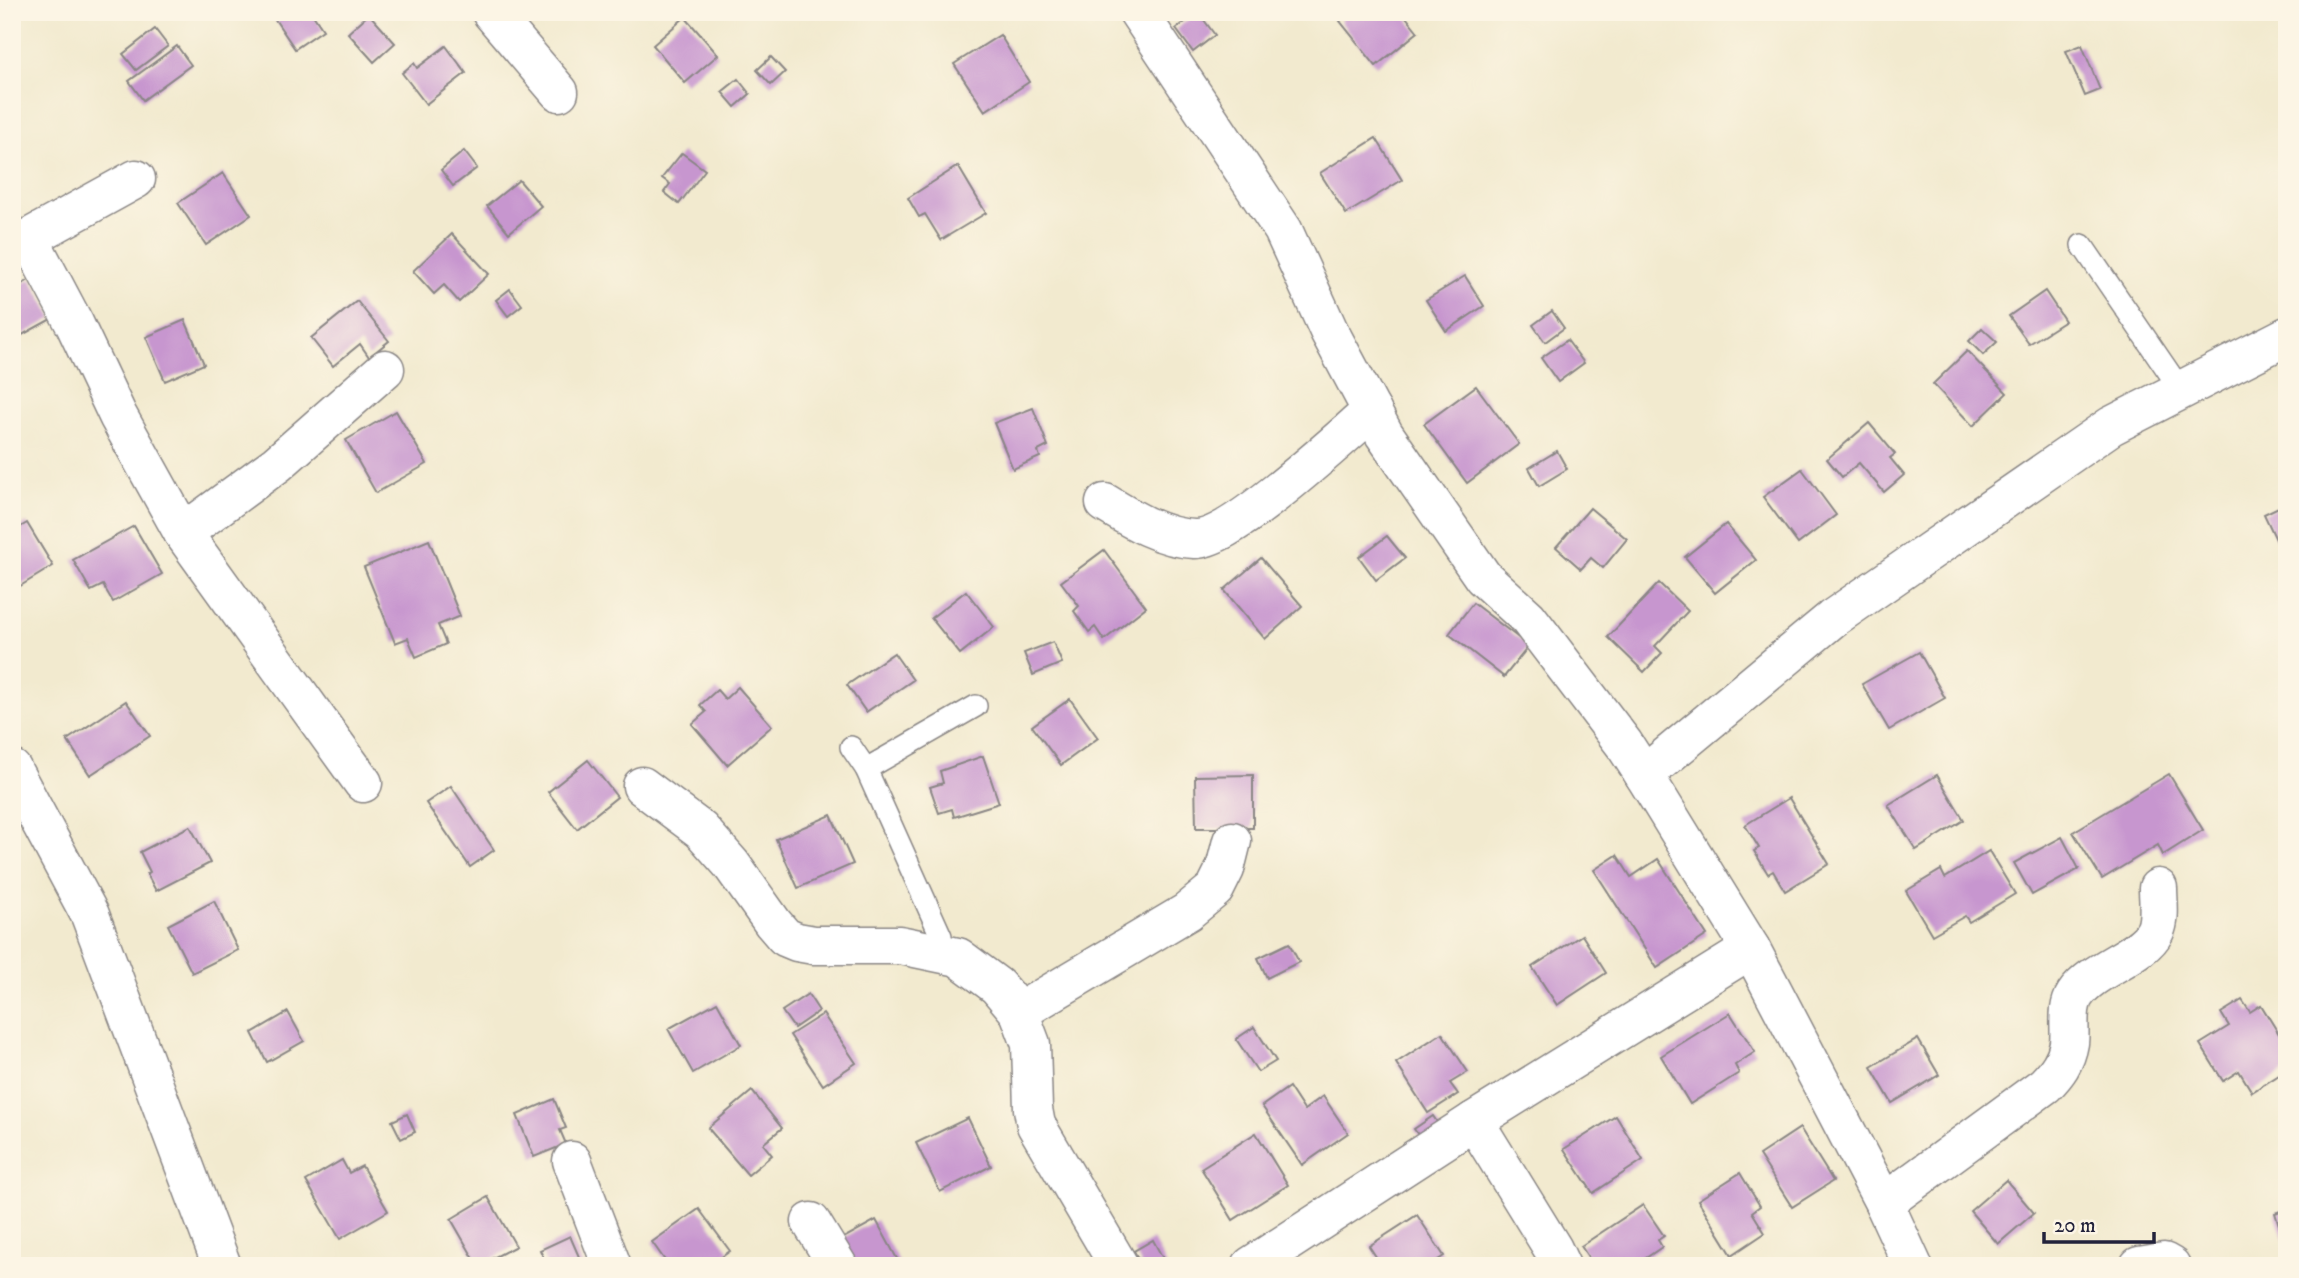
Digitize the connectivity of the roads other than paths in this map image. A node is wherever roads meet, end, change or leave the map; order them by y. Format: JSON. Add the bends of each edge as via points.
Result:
{"nodes":[{"id":1,"x":491,"y":12,"type":"edge"},
{"id":2,"x":1138,"y":12,"type":"edge"},
{"id":3,"x":559,"y":92,"type":"dead end"},
{"id":4,"x":136,"y":179,"type":"dead end"},
{"id":5,"x":20,"y":241,"type":"edge"},
{"id":6,"x":2082,"y":245,"type":"dead end"},
{"id":7,"x":2287,"y":336,"type":"edge"},
{"id":8,"x":385,"y":369,"type":"dead end"},
{"id":9,"x":2181,"y":390,"type":"junction"},
{"id":10,"x":1372,"y":411,"type":"junction"},
{"id":11,"x":1105,"y":503,"type":"dead end"},
{"id":12,"x":183,"y":533,"type":"junction"},
{"id":13,"x":976,"y":706,"type":"dead end"},
{"id":14,"x":850,"y":747,"type":"dead end"},
{"id":15,"x":12,"y":769,"type":"edge"},
{"id":16,"x":866,"y":769,"type":"junction"},
{"id":17,"x":1644,"y":775,"type":"junction"},
{"id":18,"x":363,"y":783,"type":"dead end"},
{"id":19,"x":642,"y":786,"type":"dead end"},
{"id":20,"x":1232,"y":841,"type":"dead end"},
{"id":21,"x":2158,"y":888,"type":"dead end"},
{"id":22,"x":1751,"y":949,"type":"junction"},
{"id":23,"x":941,"y":954,"type":"junction"},
{"id":24,"x":1019,"y":1012,"type":"junction"},
{"id":25,"x":1474,"y":1121,"type":"junction"},
{"id":26,"x":572,"y":1161,"type":"dead end"},
{"id":27,"x":1884,"y":1203,"type":"junction"},
{"id":28,"x":811,"y":1222,"type":"dead end"},
{"id":29,"x":222,"y":1266,"type":"edge"},
{"id":30,"x":612,"y":1266,"type":"edge"},
{"id":31,"x":838,"y":1266,"type":"edge"},
{"id":32,"x":1119,"y":1266,"type":"edge"},
{"id":33,"x":1251,"y":1266,"type":"edge"},
{"id":34,"x":1561,"y":1266,"type":"edge"},
{"id":35,"x":1913,"y":1266,"type":"edge"},
{"id":36,"x":2139,"y":1266,"type":"edge"},
{"id":37,"x":2171,"y":1266,"type":"edge"}],
"edges":[{"from":1,"to":3,"type":"street"},
{"from":2,"to":10,"type":"street","via":[[1283,230]]},
{"from":4,"to":5,"type":"street"},
{"from":5,"to":12,"type":"street","via":[[75,324],[118,416]]},
{"from":6,"to":9,"type":"lane"},
{"from":7,"to":9,"type":"street"},
{"from":8,"to":12,"type":"street","via":[[277,464]]},
{"from":9,"to":17,"type":"street","via":[[2111,426],[1832,619]]},
{"from":10,"to":11,"type":"street","via":[[1280,490],[1228,528],[1196,540],[1162,533]]},
{"from":10,"to":17,"type":"street","via":[[1483,577],[1528,618]]},
{"from":12,"to":18,"type":"street"},
{"from":13,"to":16,"type":"lane"},
{"from":14,"to":16,"type":"lane"},
{"from":15,"to":29,"type":"street","via":[[90,915]]},
{"from":16,"to":23,"type":"lane","via":[[941,936]]},
{"from":17,"to":22,"type":"street"},
{"from":19,"to":23,"type":"street","via":[[701,830],[785,937],[814,945],[900,945]]},
{"from":20,"to":24,"type":"street","via":[[1215,890],[1187,912]]},
{"from":21,"to":27,"type":"street","via":[[2155,933],[2090,979],[2074,996],[2060,1069],[2045,1085]]},
{"from":22,"to":25,"type":"street"},
{"from":22,"to":27,"type":"street"},
{"from":23,"to":24,"type":"street","via":[[958,957],[996,986]]},
{"from":24,"to":32,"type":"street","via":[[1031,1044],[1036,1125]]},
{"from":25,"to":33,"type":"street"},
{"from":25,"to":34,"type":"street"},
{"from":26,"to":30,"type":"street"},
{"from":27,"to":35,"type":"street"},
{"from":28,"to":31,"type":"street"},
{"from":36,"to":37,"type":"street","via":[[2164,1262]]}]}
